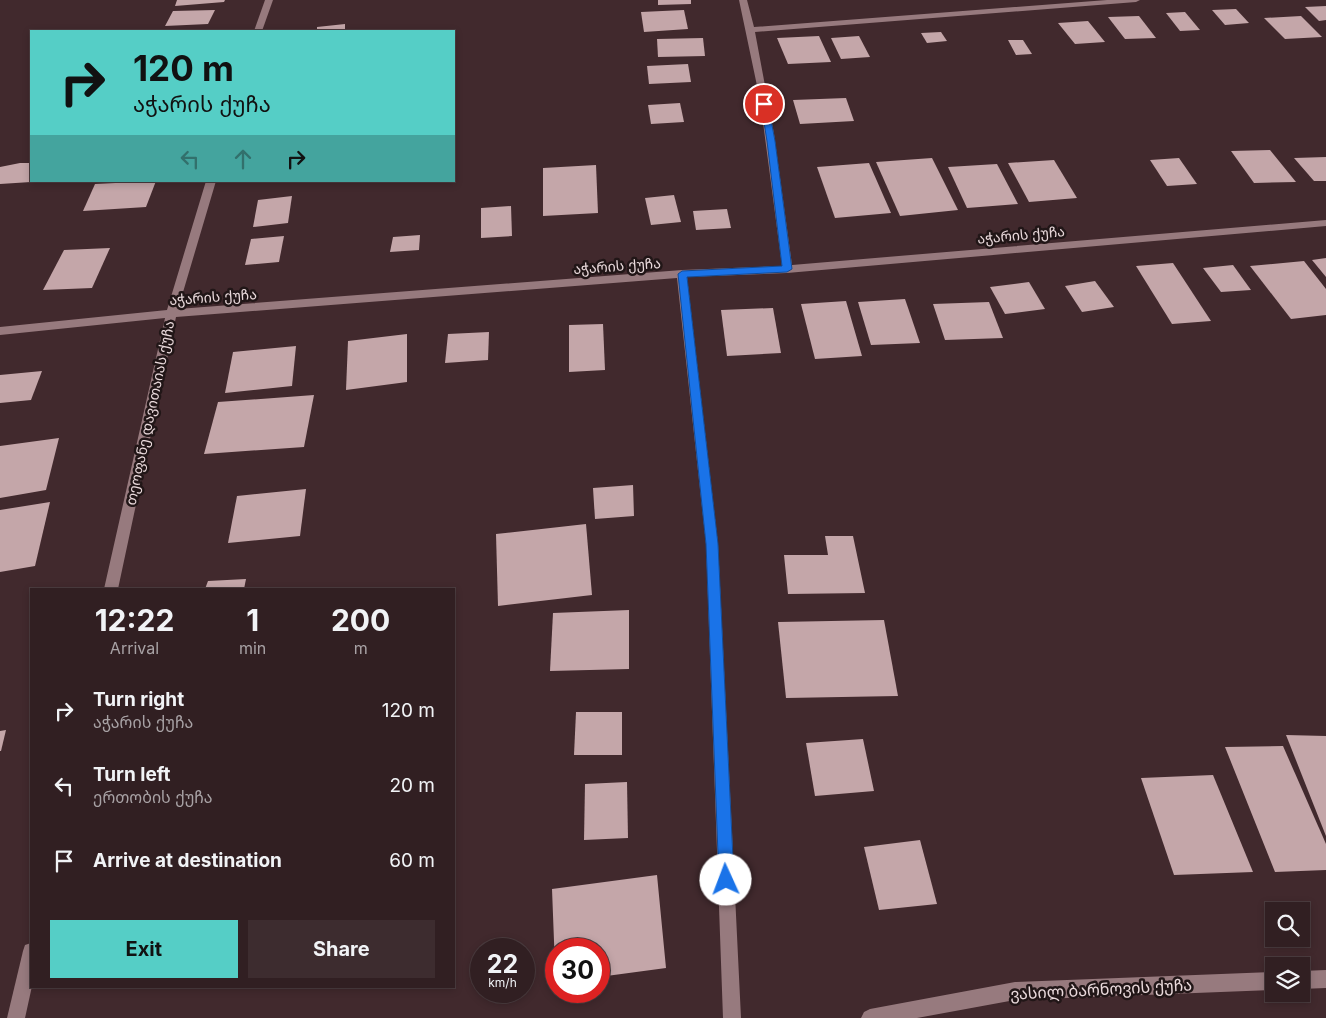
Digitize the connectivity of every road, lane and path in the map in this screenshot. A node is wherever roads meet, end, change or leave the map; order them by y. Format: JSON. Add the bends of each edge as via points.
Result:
{"nodes":[{"id":1,"x":269,"y":0,"type":"edge"},
{"id":2,"x":743,"y":0,"type":"edge"},
{"id":3,"x":1136,"y":0,"type":"edge"},
{"id":4,"x":258,"y":30,"type":"edge"},
{"id":5,"x":750,"y":30,"type":"junction"},
{"id":6,"x":211,"y":182,"type":"edge"},
{"id":7,"x":1326,"y":223,"type":"edge"},
{"id":8,"x":787,"y":269,"type":"junction"},
{"id":9,"x":682,"y":274,"type":"junction"},
{"id":10,"x":172,"y":313,"type":"junction"},
{"id":11,"x":0,"y":331,"type":"edge"},
{"id":12,"x":111,"y":588,"type":"edge"},
{"id":13,"x":30,"y":955,"type":"edge"},
{"id":14,"x":1326,"y":979,"type":"edge"},
{"id":15,"x":1310,"y":980,"type":"edge"},
{"id":16,"x":1265,"y":981,"type":"edge"},
{"id":17,"x":16,"y":1018,"type":"edge"},
{"id":18,"x":732,"y":1018,"type":"edge"},
{"id":19,"x":870,"y":1018,"type":"edge"}],
"edges":[{"from":1,"to":4,"type":"street"},
{"from":2,"to":5,"type":"street"},
{"from":3,"to":5,"type":"street"},
{"from":5,"to":8,"type":"street","via":[[771,141]]},
{"from":6,"to":10,"type":"street","name":"თეოფანე დავითაიას ქუჩა"},
{"from":7,"to":8,"type":"street","name":"აჭარის ქუჩა"},
{"from":8,"to":9,"type":"street","name":"აჭარის ქუჩა"},
{"from":9,"to":10,"type":"street","name":"აჭარის ქუჩა"},
{"from":9,"to":18,"type":"street","via":[[712,544]]},
{"from":10,"to":11,"type":"street","name":"აჭარის ქუჩა"},
{"from":10,"to":12,"type":"street","name":"თეოფანე დავითაიას ქუჩა"},
{"from":13,"to":17,"type":"street"},
{"from":14,"to":15,"type":"street"},
{"from":16,"to":19,"type":"street","name":"ვასილ ბარნოვის ქუჩა","via":[[1015,991]]}]}
